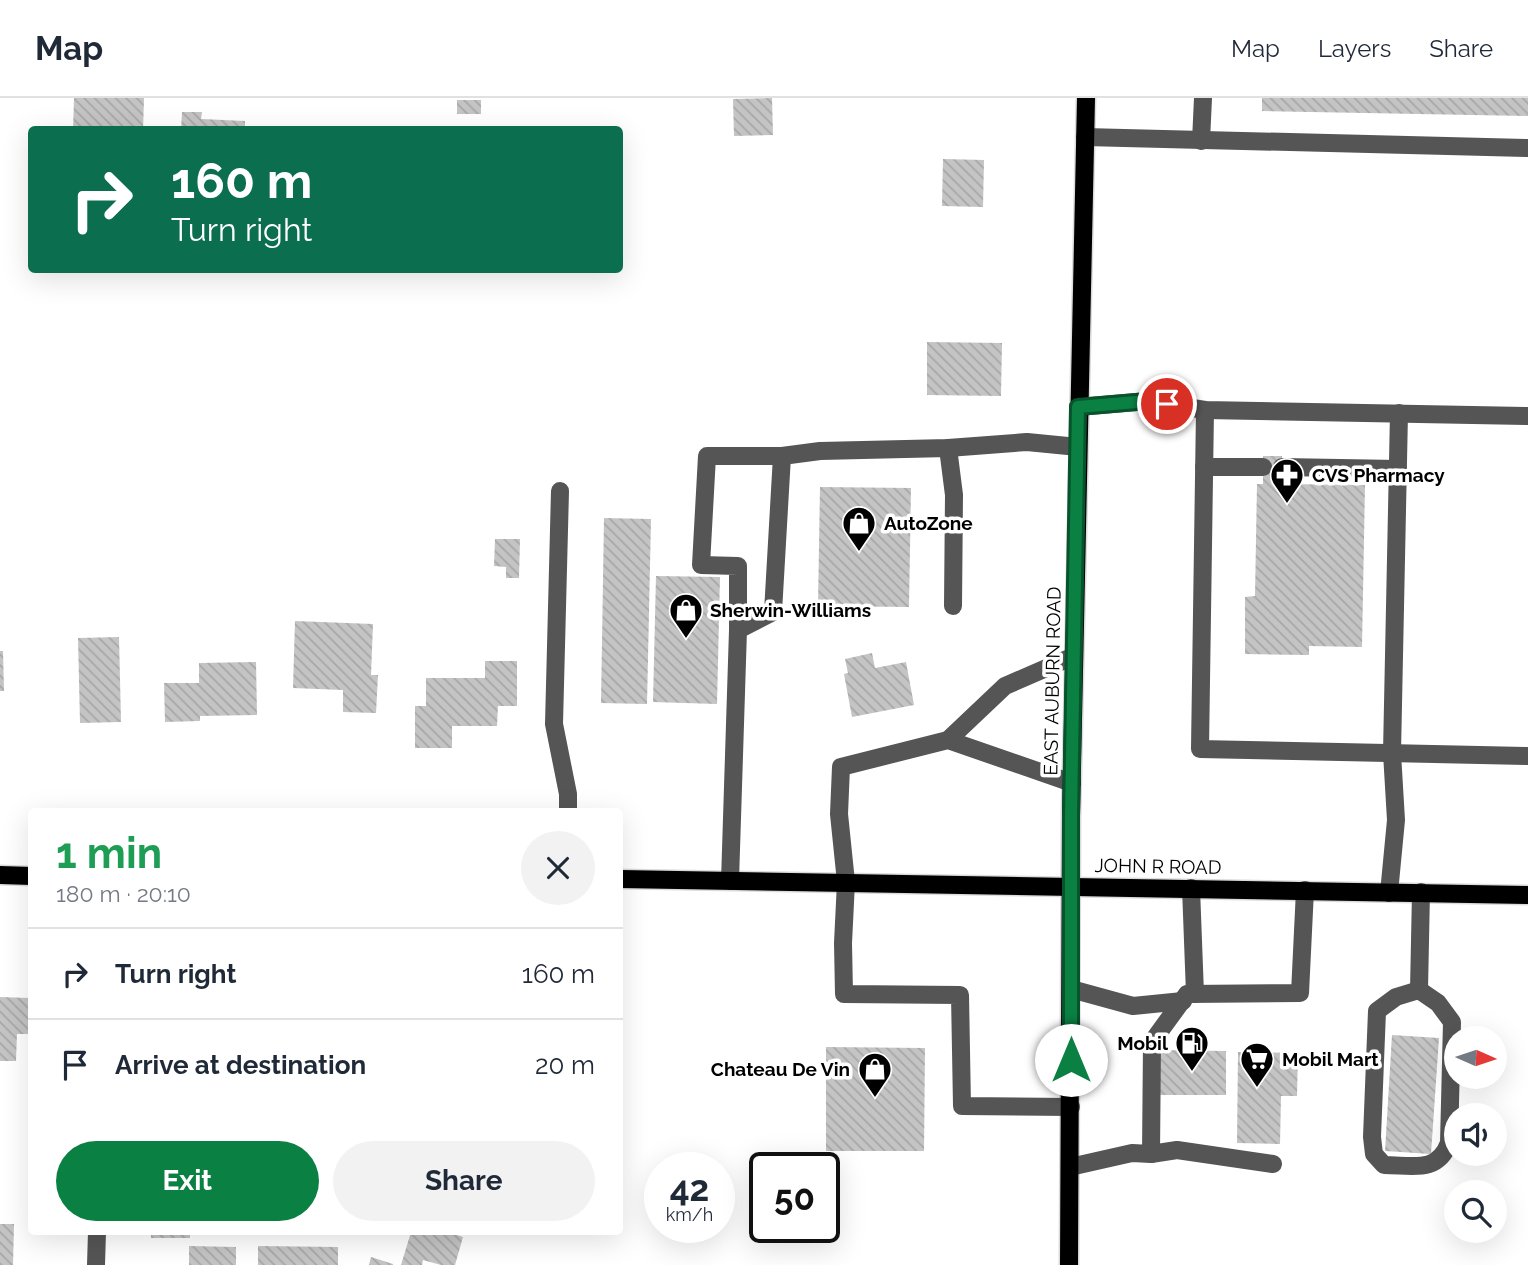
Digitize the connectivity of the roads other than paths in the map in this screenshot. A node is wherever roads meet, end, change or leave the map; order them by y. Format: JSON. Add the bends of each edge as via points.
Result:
{"nodes":[{"id":1,"x":1086,"y":98,"type":"edge"},
{"id":2,"x":1203,"y":98,"type":"edge"},
{"id":3,"x":1086,"y":137,"type":"junction"},
{"id":4,"x":1201,"y":141,"type":"junction"},
{"id":5,"x":1528,"y":148,"type":"edge"},
{"id":6,"x":1078,"y":407,"type":"junction"},
{"id":7,"x":1205,"y":410,"type":"junction"},
{"id":8,"x":1399,"y":414,"type":"junction"},
{"id":9,"x":1528,"y":416,"type":"edge"},
{"id":10,"x":1077,"y":447,"type":"junction"},
{"id":11,"x":948,"y":448,"type":"junction"},
{"id":12,"x":782,"y":456,"type":"junction"},
{"id":13,"x":1204,"y":467,"type":"junction"},
{"id":14,"x":1263,"y":467,"type":"dead end"},
{"id":15,"x":1282,"y":467,"type":"dead end"},
{"id":16,"x":1398,"y":469,"type":"junction"},
{"id":17,"x":560,"y":491,"type":"dead end"},
{"id":18,"x":953,"y":606,"type":"dead end"},
{"id":19,"x":738,"y":630,"type":"junction"},
{"id":20,"x":1074,"y":656,"type":"junction"},
{"id":21,"x":948,"y":740,"type":"junction"},
{"id":22,"x":1392,"y":753,"type":"junction"},
{"id":23,"x":1528,"y":756,"type":"edge"},
{"id":24,"x":1072,"y":783,"type":"junction"},
{"id":25,"x":568,"y":808,"type":"edge"},
{"id":26,"x":0,"y":875,"type":"edge"},
{"id":27,"x":28,"y":876,"type":"edge"},
{"id":28,"x":623,"y":879,"type":"edge"},
{"id":29,"x":730,"y":881,"type":"junction"},
{"id":30,"x":846,"y":882,"type":"junction"},
{"id":31,"x":1072,"y":886,"type":"junction"},
{"id":32,"x":1191,"y":888,"type":"junction"},
{"id":33,"x":1304,"y":890,"type":"junction"},
{"id":34,"x":1389,"y":892,"type":"junction"},
{"id":35,"x":1422,"y":892,"type":"junction"},
{"id":36,"x":1528,"y":895,"type":"edge"},
{"id":37,"x":1072,"y":989,"type":"junction"},
{"id":38,"x":1419,"y":990,"type":"junction"},
{"id":39,"x":1189,"y":997,"type":"junction"},
{"id":40,"x":1071,"y":1107,"type":"junction"},
{"id":41,"x":1151,"y":1154,"type":"junction"},
{"id":42,"x":1273,"y":1164,"type":"dead end"},
{"id":43,"x":1070,"y":1167,"type":"junction"},
{"id":44,"x":97,"y":1235,"type":"edge"},
{"id":45,"x":96,"y":1265,"type":"edge"},
{"id":46,"x":1069,"y":1265,"type":"edge"}],
"edges":[{"from":1,"to":3,"type":"main road","name":"EAST AUBURN ROAD"},
{"from":2,"to":4,"type":"street"},
{"from":3,"to":4,"type":"street"},
{"from":3,"to":6,"type":"main road","name":"EAST AUBURN ROAD"},
{"from":4,"to":5,"type":"street"},
{"from":6,"to":7,"type":"street","via":[[1148,401]]},
{"from":6,"to":10,"type":"main road","name":"EAST AUBURN ROAD"},
{"from":7,"to":8,"type":"street"},
{"from":7,"to":13,"type":"street"},
{"from":8,"to":9,"type":"street"},
{"from":8,"to":16,"type":"street"},
{"from":10,"to":11,"type":"street","via":[[1027,442]]},
{"from":10,"to":20,"type":"main road","name":"EAST AUBURN ROAD"},
{"from":11,"to":12,"type":"street"},
{"from":11,"to":18,"type":"street","via":[[954,495]]},
{"from":12,"to":19,"type":"street","via":[[773,612]]},
{"from":12,"to":19,"type":"street","via":[[706,456],[701,565],[738,566]]},
{"from":13,"to":14,"type":"street"},
{"from":13,"to":22,"type":"street","via":[[1200,748]]},
{"from":15,"to":16,"type":"street"},
{"from":16,"to":22,"type":"street"},
{"from":17,"to":25,"type":"street","via":[[554,724]]},
{"from":19,"to":29,"type":"street"},
{"from":20,"to":21,"type":"street","via":[[1004,686]]},
{"from":20,"to":24,"type":"main road","name":"EAST AUBURN ROAD"},
{"from":21,"to":24,"type":"street"},
{"from":21,"to":30,"type":"street","via":[[841,767],[839,814]]},
{"from":22,"to":23,"type":"street"},
{"from":22,"to":34,"type":"street","via":[[1396,820]]},
{"from":24,"to":31,"type":"main road","name":"EAST AUBURN ROAD"},
{"from":26,"to":27,"type":"main road"},
{"from":28,"to":29,"type":"main road","name":"JOHN R ROAD"},
{"from":29,"to":30,"type":"main road","name":"JOHN R ROAD"},
{"from":30,"to":31,"type":"main road","name":"JOHN R ROAD"},
{"from":30,"to":40,"type":"street","via":[[844,994],[960,995],[962,1106]]},
{"from":31,"to":32,"type":"main road","name":"JOHN R ROAD"},
{"from":31,"to":37,"type":"main road","name":"EAST AUBURN ROAD"},
{"from":32,"to":33,"type":"main road","name":"JOHN R ROAD"},
{"from":32,"to":39,"type":"street"},
{"from":33,"to":34,"type":"main road","name":"JOHN R ROAD"},
{"from":33,"to":39,"type":"street","via":[[1300,993]]},
{"from":34,"to":35,"type":"main road","name":"JOHN R ROAD"},
{"from":35,"to":36,"type":"main road","name":"JOHN R ROAD"},
{"from":35,"to":38,"type":"street"},
{"from":37,"to":39,"type":"street","via":[[1133,1006]]},
{"from":37,"to":40,"type":"main road","name":"EAST AUBURN ROAD"},
{"from":38,"to":38,"type":"street","via":[[1396,997],[1377,1011],[1372,1138],[1374,1154],[1384,1165],[1432,1165],[1444,1157],[1449,1143],[1452,1022],[1438,1003]]},
{"from":39,"to":41,"type":"street","via":[[1152,1042]]},
{"from":40,"to":43,"type":"main road","name":"EAST AUBURN ROAD"},
{"from":41,"to":42,"type":"street","via":[[1177,1150]]},
{"from":41,"to":43,"type":"street","via":[[1132,1153]]},
{"from":43,"to":46,"type":"main road","name":"EAST AUBURN ROAD"},
{"from":44,"to":45,"type":"street"}]}
